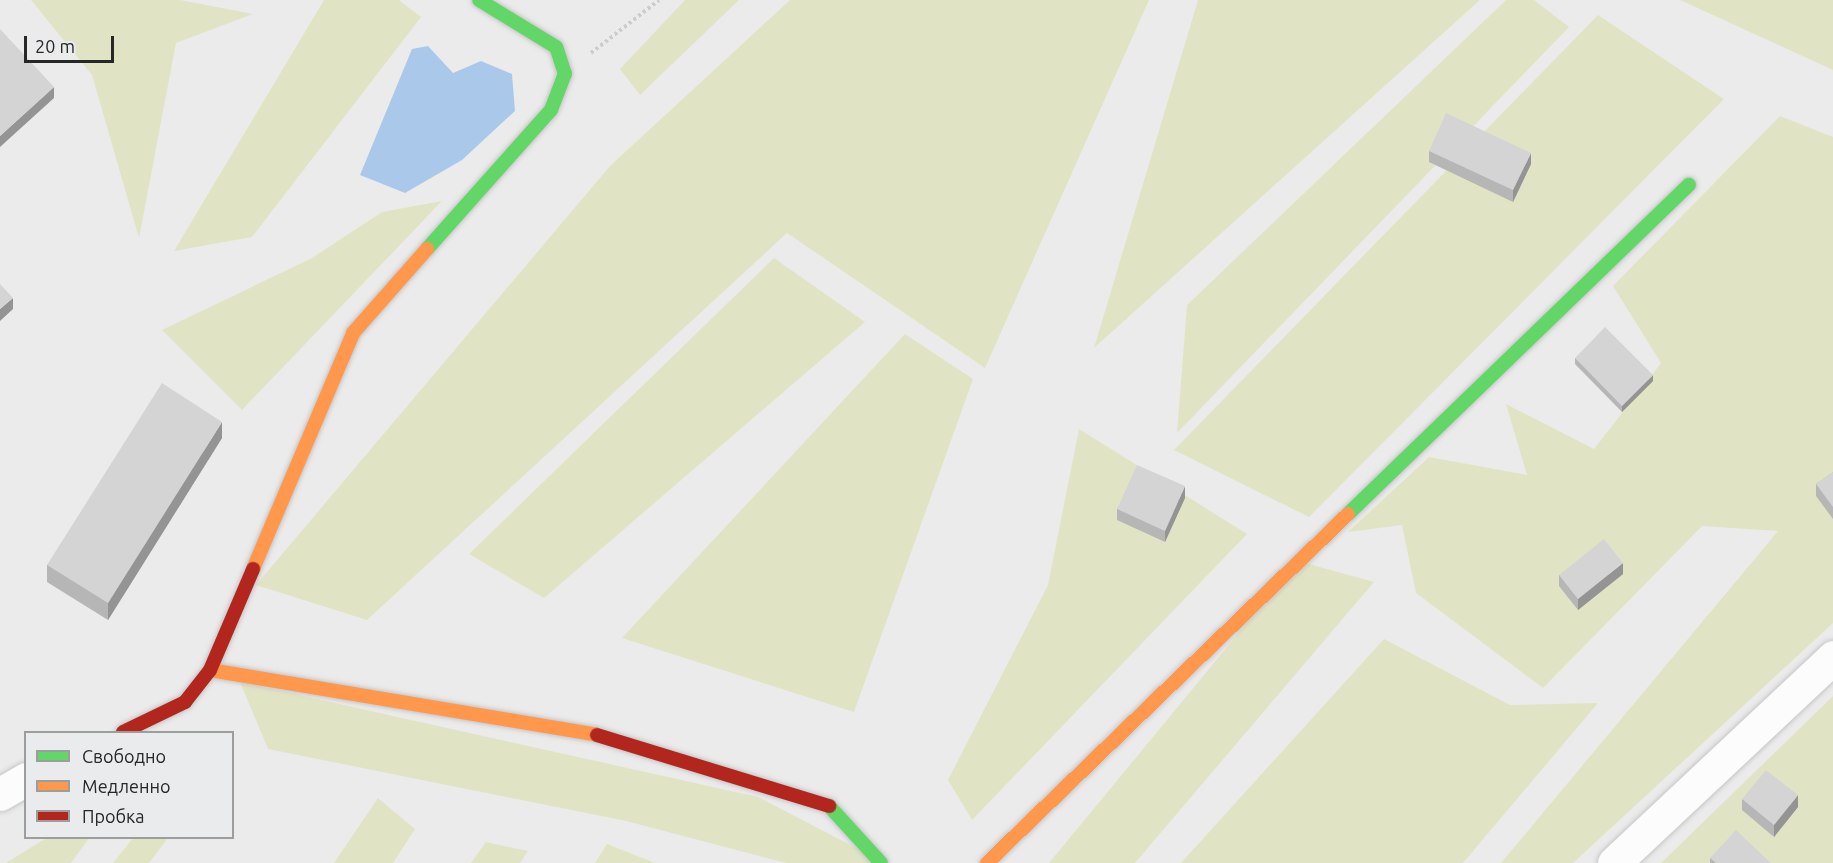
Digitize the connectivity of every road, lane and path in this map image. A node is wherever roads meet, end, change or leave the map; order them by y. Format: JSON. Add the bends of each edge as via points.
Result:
{"nodes":[{"id":1,"x":479,"y":0,"type":"edge"},
{"id":2,"x":659,"y":0,"type":"edge"},
{"id":3,"x":565,"y":74,"type":"junction"},
{"id":4,"x":1689,"y":185,"type":"dead end"},
{"id":5,"x":1833,"y":657,"type":"edge"},
{"id":6,"x":210,"y":670,"type":"junction"},
{"id":7,"x":125,"y":731,"type":"edge"},
{"id":8,"x":24,"y":780,"type":"edge"},
{"id":9,"x":0,"y":794,"type":"edge"},
{"id":10,"x":881,"y":863,"type":"edge"},
{"id":11,"x":987,"y":863,"type":"edge"},
{"id":12,"x":1614,"y":863,"type":"edge"}],
"edges":[{"from":1,"to":3,"type":"street","via":[[556,47]]},
{"from":2,"to":3,"type":"path"},
{"from":3,"to":6,"type":"street","via":[[551,110],[353,333]]},
{"from":4,"to":11,"type":"street"},
{"from":5,"to":12,"type":"street"},
{"from":6,"to":7,"type":"street","via":[[185,702]]},
{"from":6,"to":10,"type":"street","via":[[584,731],[830,806]]},
{"from":8,"to":9,"type":"street"}]}
